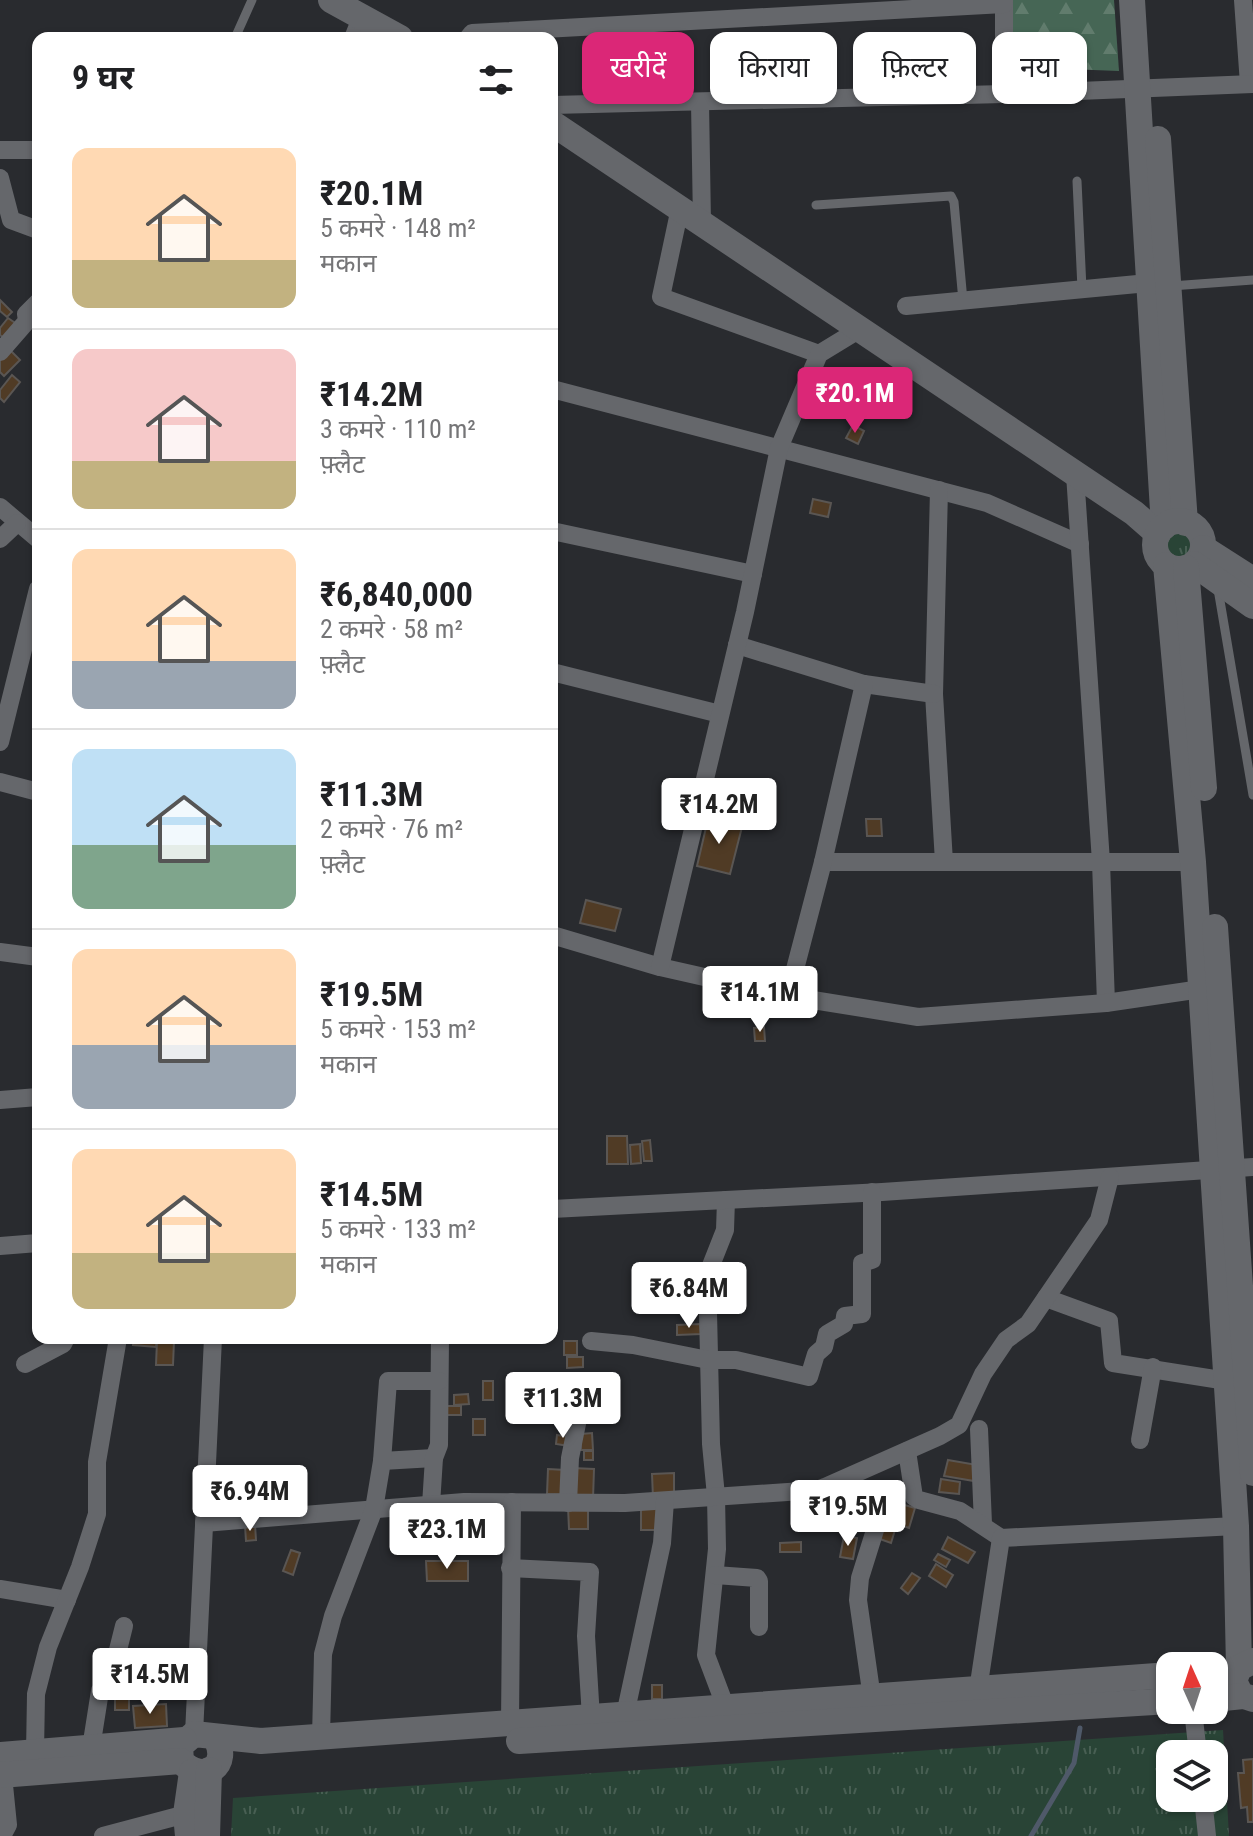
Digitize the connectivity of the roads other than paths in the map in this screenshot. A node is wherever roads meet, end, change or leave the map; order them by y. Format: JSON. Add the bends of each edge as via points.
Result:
{"nodes":[{"id":1,"x":252,"y":0,"type":"edge"},
{"id":2,"x":331,"y":0,"type":"edge"},
{"id":3,"x":1132,"y":0,"type":"edge"},
{"id":4,"x":1149,"y":0,"type":"edge"},
{"id":5,"x":1243,"y":0,"type":"edge"},
{"id":6,"x":1004,"y":2,"type":"edge"},
{"id":7,"x":879,"y":5,"type":"edge"},
{"id":8,"x":357,"y":28,"type":"edge"},
{"id":9,"x":238,"y":32,"type":"edge"},
{"id":10,"x":487,"y":32,"type":"edge"},
{"id":11,"x":1004,"y":32,"type":"edge"},
{"id":12,"x":1251,"y":84,"type":"edge"},
{"id":13,"x":1146,"y":90,"type":"junction"},
{"id":14,"x":1087,"y":92,"type":"edge"},
{"id":15,"x":992,"y":94,"type":"edge"},
{"id":16,"x":700,"y":102,"type":"junction"},
{"id":17,"x":558,"y":105,"type":"edge"},
{"id":18,"x":558,"y":127,"type":"edge"},
{"id":19,"x":0,"y":150,"type":"edge"},
{"id":20,"x":32,"y":150,"type":"edge"},
{"id":21,"x":0,"y":178,"type":"edge"},
{"id":22,"x":1077,"y":181,"type":"dead end"},
{"id":23,"x":816,"y":205,"type":"dead end"},
{"id":24,"x":680,"y":208,"type":"junction"},
{"id":25,"x":702,"y":223,"type":"junction"},
{"id":26,"x":32,"y":228,"type":"edge"},
{"id":27,"x":1253,"y":280,"type":"edge"},
{"id":28,"x":1158,"y":284,"type":"junction"},
{"id":29,"x":1082,"y":289,"type":"junction"},
{"id":30,"x":963,"y":301,"type":"junction"},
{"id":31,"x":906,"y":306,"type":"dead end"},
{"id":32,"x":32,"y":308,"type":"edge"},
{"id":33,"x":860,"y":329,"type":"junction"},
{"id":34,"x":0,"y":352,"type":"edge"},
{"id":35,"x":819,"y":354,"type":"junction"},
{"id":36,"x":558,"y":391,"type":"edge"},
{"id":37,"x":779,"y":448,"type":"junction"},
{"id":38,"x":1075,"y":474,"type":"junction"},
{"id":39,"x":939,"y":490,"type":"junction"},
{"id":40,"x":0,"y":507,"type":"edge"},
{"id":41,"x":17,"y":523,"type":"junction"},
{"id":42,"x":1169,"y":528,"type":"junction"},
{"id":43,"x":558,"y":532,"type":"edge"},
{"id":44,"x":32,"y":534,"type":"edge"},
{"id":45,"x":0,"y":539,"type":"edge"},
{"id":46,"x":1080,"y":544,"type":"junction"},
{"id":47,"x":1193,"y":565,"type":"junction"},
{"id":48,"x":753,"y":574,"type":"junction"},
{"id":49,"x":1253,"y":580,"type":"edge"},
{"id":50,"x":1253,"y":606,"type":"edge"},
{"id":51,"x":32,"y":613,"type":"edge"},
{"id":52,"x":737,"y":645,"type":"junction"},
{"id":53,"x":558,"y":674,"type":"edge"},
{"id":54,"x":864,"y":684,"type":"junction"},
{"id":55,"x":934,"y":694,"type":"junction"},
{"id":56,"x":720,"y":714,"type":"junction"},
{"id":57,"x":0,"y":742,"type":"edge"},
{"id":58,"x":0,"y":782,"type":"edge"},
{"id":59,"x":32,"y":790,"type":"edge"},
{"id":60,"x":1253,"y":795,"type":"edge"},
{"id":61,"x":823,"y":862,"type":"junction"},
{"id":62,"x":944,"y":862,"type":"junction"},
{"id":63,"x":1101,"y":862,"type":"junction"},
{"id":64,"x":1193,"y":862,"type":"junction"},
{"id":65,"x":558,"y":937,"type":"edge"},
{"id":66,"x":0,"y":952,"type":"edge"},
{"id":67,"x":32,"y":956,"type":"edge"},
{"id":68,"x":660,"y":967,"type":"junction"},
{"id":69,"x":1201,"y":989,"type":"junction"},
{"id":70,"x":788,"y":996,"type":"junction"},
{"id":71,"x":1106,"y":1003,"type":"junction"},
{"id":72,"x":32,"y":1097,"type":"edge"},
{"id":73,"x":0,"y":1100,"type":"edge"},
{"id":74,"x":1233,"y":1169,"type":"edge"},
{"id":75,"x":1110,"y":1177,"type":"junction"},
{"id":76,"x":872,"y":1192,"type":"junction"},
{"id":77,"x":726,"y":1200,"type":"junction"},
{"id":78,"x":558,"y":1209,"type":"edge"},
{"id":79,"x":32,"y":1243,"type":"edge"},
{"id":80,"x":0,"y":1246,"type":"edge"},
{"id":81,"x":1046,"y":1298,"type":"junction"},
{"id":82,"x":591,"y":1341,"type":"dead end"},
{"id":83,"x":63,"y":1344,"type":"edge"},
{"id":84,"x":117,"y":1344,"type":"edge"},
{"id":85,"x":213,"y":1344,"type":"edge"},
{"id":86,"x":440,"y":1344,"type":"edge"},
{"id":87,"x":708,"y":1360,"type":"junction"},
{"id":88,"x":25,"y":1364,"type":"dead end"},
{"id":89,"x":1153,"y":1367,"type":"junction"},
{"id":90,"x":439,"y":1381,"type":"junction"},
{"id":91,"x":1227,"y":1381,"type":"junction"},
{"id":92,"x":529,"y":1402,"type":"dead end"},
{"id":93,"x":979,"y":1429,"type":"dead end"},
{"id":94,"x":1140,"y":1440,"type":"dead end"},
{"id":95,"x":907,"y":1451,"type":"junction"},
{"id":96,"x":434,"y":1458,"type":"junction"},
{"id":97,"x":382,"y":1461,"type":"junction"},
{"id":98,"x":1253,"y":1473,"type":"edge"},
{"id":99,"x":716,"y":1496,"type":"junction"},
{"id":100,"x":665,"y":1501,"type":"junction"},
{"id":101,"x":512,"y":1502,"type":"junction"},
{"id":102,"x":568,"y":1503,"type":"junction"},
{"id":103,"x":431,"y":1505,"type":"junction"},
{"id":104,"x":374,"y":1509,"type":"junction"},
{"id":105,"x":881,"y":1511,"type":"dead end"},
{"id":106,"x":204,"y":1523,"type":"junction"},
{"id":107,"x":983,"y":1524,"type":"junction"},
{"id":108,"x":1236,"y":1526,"type":"junction"},
{"id":109,"x":1001,"y":1538,"type":"junction"},
{"id":110,"x":510,"y":1568,"type":"junction"},
{"id":111,"x":715,"y":1575,"type":"junction"},
{"id":112,"x":0,"y":1589,"type":"edge"},
{"id":113,"x":67,"y":1600,"type":"junction"},
{"id":114,"x":124,"y":1626,"type":"dead end"},
{"id":115,"x":759,"y":1627,"type":"dead end"},
{"id":116,"x":1156,"y":1676,"type":"edge"},
{"id":117,"x":1240,"y":1678,"type":"edge"},
{"id":118,"x":978,"y":1690,"type":"junction"},
{"id":119,"x":872,"y":1698,"type":"junction"},
{"id":120,"x":1156,"y":1702,"type":"edge"},
{"id":121,"x":726,"y":1708,"type":"junction"},
{"id":122,"x":625,"y":1715,"type":"junction"},
{"id":123,"x":591,"y":1718,"type":"junction"},
{"id":124,"x":510,"y":1723,"type":"junction"},
{"id":125,"x":321,"y":1737,"type":"junction"},
{"id":126,"x":91,"y":1748,"type":"junction"},
{"id":127,"x":35,"y":1753,"type":"junction"},
{"id":128,"x":199,"y":1754,"type":"junction"},
{"id":129,"x":1,"y":1768,"type":"edge"},
{"id":130,"x":1204,"y":1812,"type":"edge"},
{"id":131,"x":187,"y":1825,"type":"edge"},
{"id":132,"x":2,"y":1836,"type":"edge"},
{"id":133,"x":103,"y":1836,"type":"edge"},
{"id":134,"x":207,"y":1836,"type":"edge"},
{"id":135,"x":1207,"y":1836,"type":"edge"}],
"edges":[{"from":1,"to":9,"type":"lane"},
{"from":2,"to":8,"type":"street"},
{"from":3,"to":13,"type":"street"},
{"from":4,"to":13,"type":"street"},
{"from":5,"to":12,"type":"street"},
{"from":6,"to":7,"type":"street"},
{"from":6,"to":11,"type":"street"},
{"from":7,"to":10,"type":"street"},
{"from":12,"to":13,"type":"street"},
{"from":13,"to":14,"type":"street"},
{"from":13,"to":28,"type":"street"},
{"from":15,"to":16,"type":"street"},
{"from":16,"to":17,"type":"street"},
{"from":16,"to":25,"type":"street"},
{"from":18,"to":24,"type":"street"},
{"from":19,"to":20,"type":"street"},
{"from":21,"to":26,"type":"street","via":[[11,220]]},
{"from":22,"to":29,"type":"lane"},
{"from":23,"to":30,"type":"lane","via":[[951,196]]},
{"from":24,"to":25,"type":"street"},
{"from":24,"to":35,"type":"street","via":[[661,297]]},
{"from":25,"to":33,"type":"street"},
{"from":27,"to":28,"type":"lane"},
{"from":28,"to":29,"type":"street"},
{"from":28,"to":42,"type":"street"},
{"from":29,"to":30,"type":"street"},
{"from":30,"to":31,"type":"street"},
{"from":32,"to":34,"type":"street"},
{"from":33,"to":35,"type":"street"},
{"from":33,"to":38,"type":"street"},
{"from":35,"to":37,"type":"street"},
{"from":36,"to":37,"type":"street"},
{"from":37,"to":39,"type":"street"},
{"from":37,"to":48,"type":"street"},
{"from":38,"to":42,"type":"street","via":[[1134,513]]},
{"from":38,"to":46,"type":"street"},
{"from":39,"to":46,"type":"street","via":[[987,503]]},
{"from":39,"to":55,"type":"street"},
{"from":40,"to":41,"type":"street"},
{"from":41,"to":44,"type":"street"},
{"from":41,"to":45,"type":"street"},
{"from":42,"to":47,"type":"street","via":[[1198,530]]},
{"from":42,"to":47,"type":"street","via":[[1156,553]]},
{"from":43,"to":48,"type":"street"},
{"from":46,"to":63,"type":"street"},
{"from":47,"to":49,"type":"street"},
{"from":47,"to":50,"type":"street"},
{"from":47,"to":60,"type":"lane"},
{"from":47,"to":64,"type":"street"},
{"from":47,"to":74,"type":"street"},
{"from":48,"to":52,"type":"street"},
{"from":51,"to":57,"type":"street"},
{"from":52,"to":54,"type":"street"},
{"from":52,"to":56,"type":"street"},
{"from":53,"to":56,"type":"street"},
{"from":54,"to":55,"type":"street"},
{"from":54,"to":61,"type":"street"},
{"from":55,"to":62,"type":"street"},
{"from":56,"to":68,"type":"street"},
{"from":58,"to":59,"type":"street"},
{"from":61,"to":62,"type":"street"},
{"from":61,"to":70,"type":"street"},
{"from":62,"to":63,"type":"street"},
{"from":63,"to":64,"type":"street"},
{"from":63,"to":71,"type":"street"},
{"from":64,"to":69,"type":"street"},
{"from":65,"to":68,"type":"street"},
{"from":66,"to":67,"type":"street"},
{"from":68,"to":70,"type":"street"},
{"from":69,"to":71,"type":"street"},
{"from":69,"to":74,"type":"street"},
{"from":70,"to":71,"type":"street","via":[[918,1017]]},
{"from":72,"to":73,"type":"street"},
{"from":74,"to":75,"type":"street"},
{"from":74,"to":91,"type":"street"},
{"from":74,"to":98,"type":"street"},
{"from":75,"to":76,"type":"street"},
{"from":75,"to":81,"type":"street","via":[[1099,1220]]},
{"from":76,"to":77,"type":"street"},
{"from":76,"to":87,"type":"street","via":[[872,1260],[862,1263],[862,1314],[845,1316],[844,1324],[827,1334],[811,1375],[736,1360]]},
{"from":77,"to":78,"type":"street"},
{"from":77,"to":87,"type":"street","via":[[725,1230],[710,1268]]},
{"from":79,"to":80,"type":"street"},
{"from":81,"to":89,"type":"street","via":[[1109,1321],[1113,1363]]},
{"from":81,"to":95,"type":"street","via":[[1028,1324],[1006,1340],[959,1425]]},
{"from":82,"to":87,"type":"street"},
{"from":83,"to":88,"type":"street"},
{"from":84,"to":113,"type":"street","via":[[97,1462],[97,1514]]},
{"from":85,"to":106,"type":"street"},
{"from":86,"to":90,"type":"street"},
{"from":87,"to":99,"type":"street"},
{"from":89,"to":91,"type":"street"},
{"from":89,"to":94,"type":"street"},
{"from":90,"to":96,"type":"street","via":[[439,1445]]},
{"from":90,"to":97,"type":"street","via":[[388,1381]]},
{"from":91,"to":108,"type":"street"},
{"from":92,"to":102,"type":"street","via":[[580,1409]]},
{"from":93,"to":107,"type":"street"},
{"from":95,"to":99,"type":"street","via":[[817,1490]]},
{"from":95,"to":107,"type":"street","via":[[914,1497]]},
{"from":96,"to":97,"type":"street"},
{"from":96,"to":103,"type":"street"},
{"from":97,"to":104,"type":"street"},
{"from":99,"to":100,"type":"street"},
{"from":99,"to":111,"type":"street"},
{"from":100,"to":102,"type":"street"},
{"from":100,"to":122,"type":"street","via":[[662,1543]]},
{"from":101,"to":102,"type":"street"},
{"from":101,"to":103,"type":"street"},
{"from":101,"to":110,"type":"street"},
{"from":103,"to":104,"type":"street"},
{"from":104,"to":106,"type":"street"},
{"from":104,"to":125,"type":"street","via":[[323,1654]]},
{"from":105,"to":119,"type":"street","via":[[858,1600]]},
{"from":106,"to":128,"type":"street"},
{"from":107,"to":109,"type":"street"},
{"from":108,"to":109,"type":"street"},
{"from":108,"to":117,"type":"street"},
{"from":109,"to":118,"type":"street"},
{"from":110,"to":123,"type":"street","via":[[590,1572],[586,1636]]},
{"from":110,"to":124,"type":"street"},
{"from":111,"to":115,"type":"street","via":[[757,1578]]},
{"from":111,"to":121,"type":"street","via":[[706,1655]]},
{"from":112,"to":113,"type":"street"},
{"from":113,"to":127,"type":"street","via":[[36,1694]]},
{"from":114,"to":126,"type":"street","via":[[108,1690],[100,1691]]},
{"from":116,"to":118,"type":"street"},
{"from":118,"to":119,"type":"street"},
{"from":119,"to":121,"type":"street"},
{"from":120,"to":128,"type":"street"},
{"from":121,"to":122,"type":"street"},
{"from":122,"to":123,"type":"street"},
{"from":123,"to":124,"type":"street"},
{"from":124,"to":125,"type":"street"},
{"from":125,"to":128,"type":"street","via":[[261,1741]]},
{"from":126,"to":127,"type":"street"},
{"from":126,"to":128,"type":"street"},
{"from":127,"to":129,"type":"street"},
{"from":128,"to":129,"type":"street"},
{"from":128,"to":131,"type":"street"},
{"from":128,"to":134,"type":"street"},
{"from":129,"to":132,"type":"street","via":[[8,1825]]},
{"from":130,"to":135,"type":"street"},
{"from":131,"to":133,"type":"street"}]}
